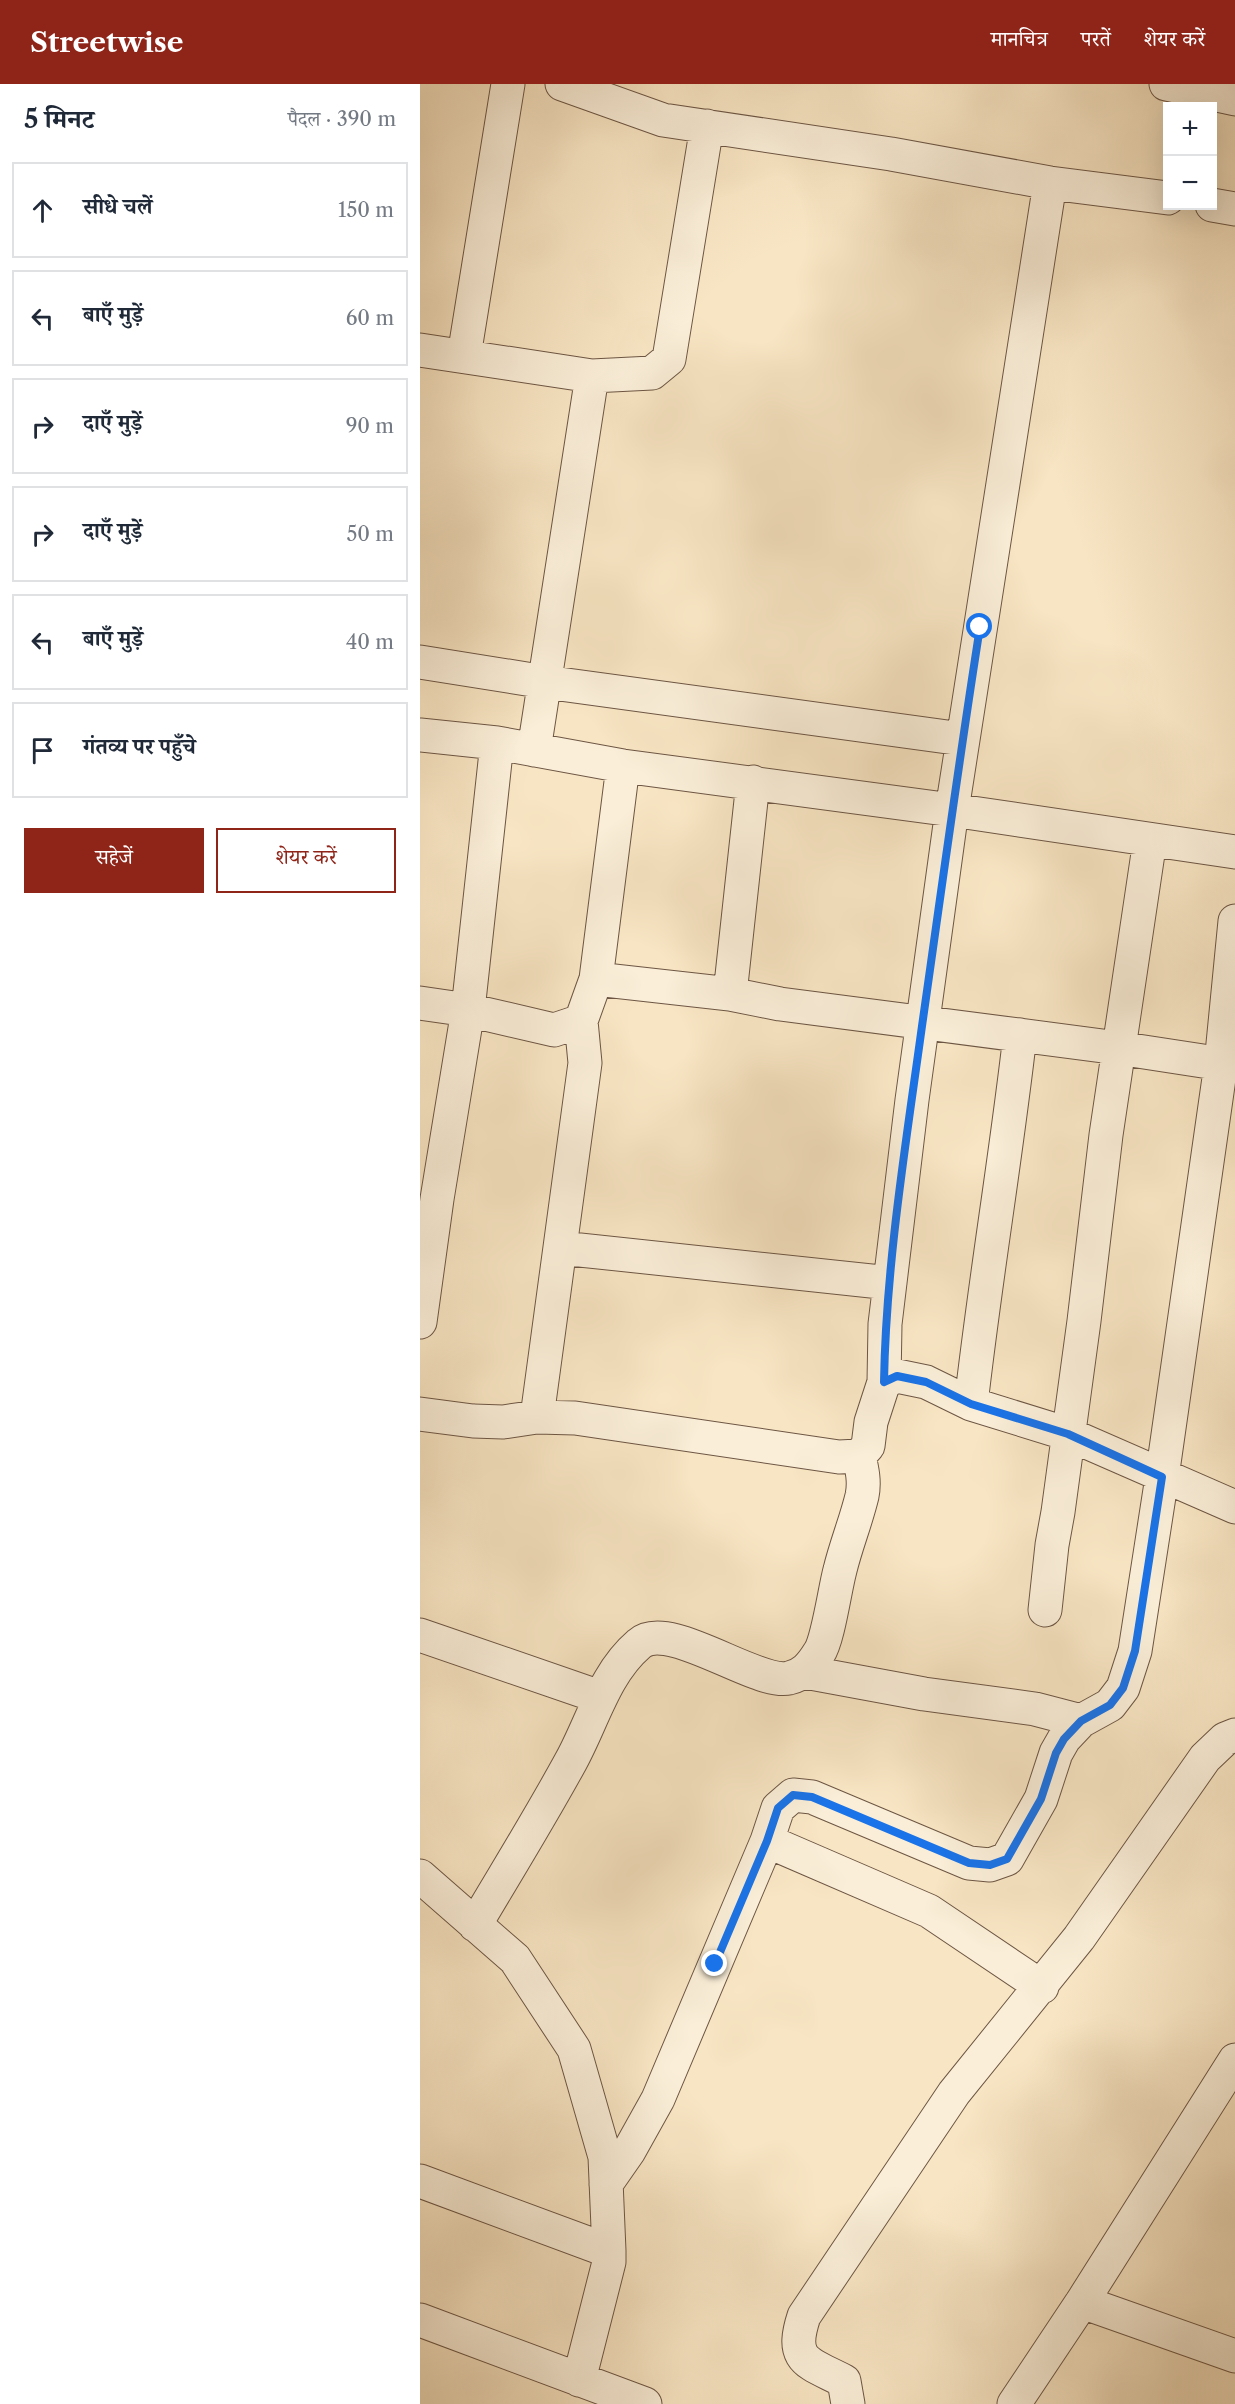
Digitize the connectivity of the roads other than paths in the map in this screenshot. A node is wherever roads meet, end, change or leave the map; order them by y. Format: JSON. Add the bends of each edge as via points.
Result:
{"nodes":[{"id":1,"x":508,"y":84,"type":"edge"},
{"id":2,"x":562,"y":84,"type":"edge"},
{"id":3,"x":1166,"y":84,"type":"edge"},
{"id":4,"x":1235,"y":99,"type":"edge"},
{"id":5,"x":707,"y":126,"type":"junction"},
{"id":6,"x":1050,"y":183,"type":"junction"},
{"id":7,"x":1163,"y":197,"type":"edge"},
{"id":8,"x":1217,"y":206,"type":"edge"},
{"id":9,"x":1235,"y":208,"type":"edge"},
{"id":10,"x":420,"y":350,"type":"edge"},
{"id":11,"x":464,"y":356,"type":"junction"},
{"id":12,"x":592,"y":376,"type":"junction"},
{"id":13,"x":420,"y":662,"type":"edge"},
{"id":14,"x":545,"y":682,"type":"junction"},
{"id":15,"x":420,"y":735,"type":"edge"},
{"id":16,"x":962,"y":740,"type":"junction"},
{"id":17,"x":497,"y":743,"type":"junction"},
{"id":18,"x":534,"y":750,"type":"junction"},
{"id":19,"x":623,"y":766,"type":"junction"},
{"id":20,"x":753,"y":782,"type":"junction"},
{"id":21,"x":952,"y":810,"type":"junction"},
{"id":22,"x":1150,"y":840,"type":"junction"},
{"id":23,"x":1235,"y":852,"type":"edge"},
{"id":24,"x":1235,"y":921,"type":"edge"},
{"id":25,"x":596,"y":979,"type":"junction"},
{"id":26,"x":730,"y":994,"type":"junction"},
{"id":27,"x":420,"y":1003,"type":"edge"},
{"id":28,"x":468,"y":1010,"type":"junction"},
{"id":29,"x":581,"y":1021,"type":"junction"},
{"id":30,"x":923,"y":1023,"type":"junction"},
{"id":31,"x":1020,"y":1035,"type":"junction"},
{"id":32,"x":1118,"y":1048,"type":"junction"},
{"id":33,"x":1228,"y":1065,"type":"edge"},
{"id":34,"x":561,"y":1248,"type":"junction"},
{"id":35,"x":890,"y":1283,"type":"junction"},
{"id":36,"x":420,"y":1322,"type":"edge"},
{"id":37,"x":884,"y":1382,"type":"junction"},
{"id":38,"x":971,"y":1404,"type":"junction"},
{"id":39,"x":420,"y":1414,"type":"edge"},
{"id":40,"x":537,"y":1417,"type":"junction"},
{"id":41,"x":1068,"y":1434,"type":"junction"},
{"id":42,"x":859,"y":1456,"type":"junction"},
{"id":43,"x":1162,"y":1477,"type":"junction"},
{"id":44,"x":1235,"y":1507,"type":"edge"},
{"id":45,"x":1045,"y":1610,"type":"dead end"},
{"id":46,"x":420,"y":1635,"type":"edge"},
{"id":47,"x":805,"y":1672,"type":"junction"},
{"id":48,"x":600,"y":1697,"type":"junction"},
{"id":49,"x":1081,"y":1721,"type":"junction"},
{"id":50,"x":1235,"y":1735,"type":"edge"},
{"id":51,"x":767,"y":1841,"type":"junction"},
{"id":52,"x":420,"y":1876,"type":"edge"},
{"id":53,"x":476,"y":1925,"type":"junction"},
{"id":54,"x":1042,"y":1987,"type":"junction"},
{"id":55,"x":1235,"y":2060,"type":"edge"},
{"id":56,"x":420,"y":2181,"type":"edge"},
{"id":57,"x":606,"y":2184,"type":"junction"},
{"id":58,"x":609,"y":2251,"type":"junction"},
{"id":59,"x":1082,"y":2302,"type":"junction"},
{"id":60,"x":420,"y":2320,"type":"edge"},
{"id":61,"x":1235,"y":2356,"type":"edge"},
{"id":62,"x":579,"y":2380,"type":"junction"},
{"id":63,"x":645,"y":2404,"type":"edge"},
{"id":64,"x":848,"y":2404,"type":"edge"},
{"id":65,"x":1014,"y":2404,"type":"edge"}],
"edges":[{"from":1,"to":11,"type":"street"},
{"from":2,"to":5,"type":"street","via":[[663,120]]},
{"from":3,"to":4,"type":"street"},
{"from":5,"to":6,"type":"street"},
{"from":5,"to":12,"type":"street","via":[[669,359],[652,373]]},
{"from":6,"to":7,"type":"street"},
{"from":6,"to":16,"type":"street"},
{"from":8,"to":9,"type":"street"},
{"from":10,"to":11,"type":"street"},
{"from":11,"to":12,"type":"street"},
{"from":12,"to":14,"type":"street"},
{"from":13,"to":14,"type":"street"},
{"from":14,"to":16,"type":"street"},
{"from":14,"to":18,"type":"street"},
{"from":15,"to":17,"type":"street"},
{"from":16,"to":21,"type":"street"},
{"from":17,"to":18,"type":"street"},
{"from":17,"to":28,"type":"street"},
{"from":18,"to":19,"type":"street"},
{"from":19,"to":20,"type":"street"},
{"from":19,"to":25,"type":"street"},
{"from":20,"to":21,"type":"street"},
{"from":20,"to":26,"type":"street"},
{"from":21,"to":22,"type":"street"},
{"from":21,"to":30,"type":"street"},
{"from":22,"to":23,"type":"street"},
{"from":22,"to":32,"type":"street"},
{"from":24,"to":33,"type":"street"},
{"from":25,"to":26,"type":"street"},
{"from":25,"to":29,"type":"street"},
{"from":26,"to":30,"type":"street"},
{"from":27,"to":28,"type":"street"},
{"from":28,"to":29,"type":"street","via":[[554,1030]]},
{"from":28,"to":36,"type":"street"},
{"from":29,"to":34,"type":"street","via":[[585,1063]]},
{"from":30,"to":31,"type":"street"},
{"from":30,"to":35,"type":"street"},
{"from":31,"to":32,"type":"street"},
{"from":31,"to":38,"type":"street"},
{"from":32,"to":33,"type":"street"},
{"from":32,"to":41,"type":"street"},
{"from":33,"to":43,"type":"street"},
{"from":34,"to":35,"type":"street"},
{"from":34,"to":40,"type":"street"},
{"from":35,"to":37,"type":"street"},
{"from":37,"to":38,"type":"street","via":[[897,1376],[926,1382]]},
{"from":37,"to":42,"type":"street","via":[[868,1446]]},
{"from":38,"to":41,"type":"street"},
{"from":39,"to":40,"type":"street","via":[[502,1422]]},
{"from":40,"to":42,"type":"street","via":[[575,1418],[838,1457]]},
{"from":41,"to":43,"type":"street"},
{"from":41,"to":45,"type":"street"},
{"from":42,"to":47,"type":"street","via":[[862,1494],[821,1651]]},
{"from":43,"to":44,"type":"street"},
{"from":43,"to":49,"type":"street","via":[[1135,1651],[1123,1688],[1110,1705]]},
{"from":46,"to":48,"type":"street"},
{"from":47,"to":48,"type":"street","via":[[786,1679],[771,1676],[696,1647],[654,1637],[641,1641],[626,1656]]},
{"from":47,"to":49,"type":"street","via":[[1035,1709]]},
{"from":48,"to":53,"type":"street","via":[[572,1759]]},
{"from":49,"to":51,"type":"street","via":[[1056,1753],[1041,1799],[1007,1859],[990,1865],[969,1863],[812,1797],[793,1795],[778,1808]]},
{"from":50,"to":54,"type":"street","via":[[1204,1758]]},
{"from":51,"to":54,"type":"street","via":[[929,1911]]},
{"from":51,"to":57,"type":"street","via":[[658,2099]]},
{"from":52,"to":53,"type":"street"},
{"from":53,"to":57,"type":"street","via":[[514,1959],[574,2049],[605,2157]]},
{"from":54,"to":64,"type":"street","via":[[954,2093],[804,2316],[798,2349],[803,2359],[843,2381]]},
{"from":55,"to":59,"type":"street"},
{"from":56,"to":58,"type":"street"},
{"from":57,"to":58,"type":"street"},
{"from":58,"to":62,"type":"street"},
{"from":59,"to":61,"type":"street"},
{"from":59,"to":65,"type":"street"},
{"from":60,"to":62,"type":"street"},
{"from":62,"to":63,"type":"street"}]}
